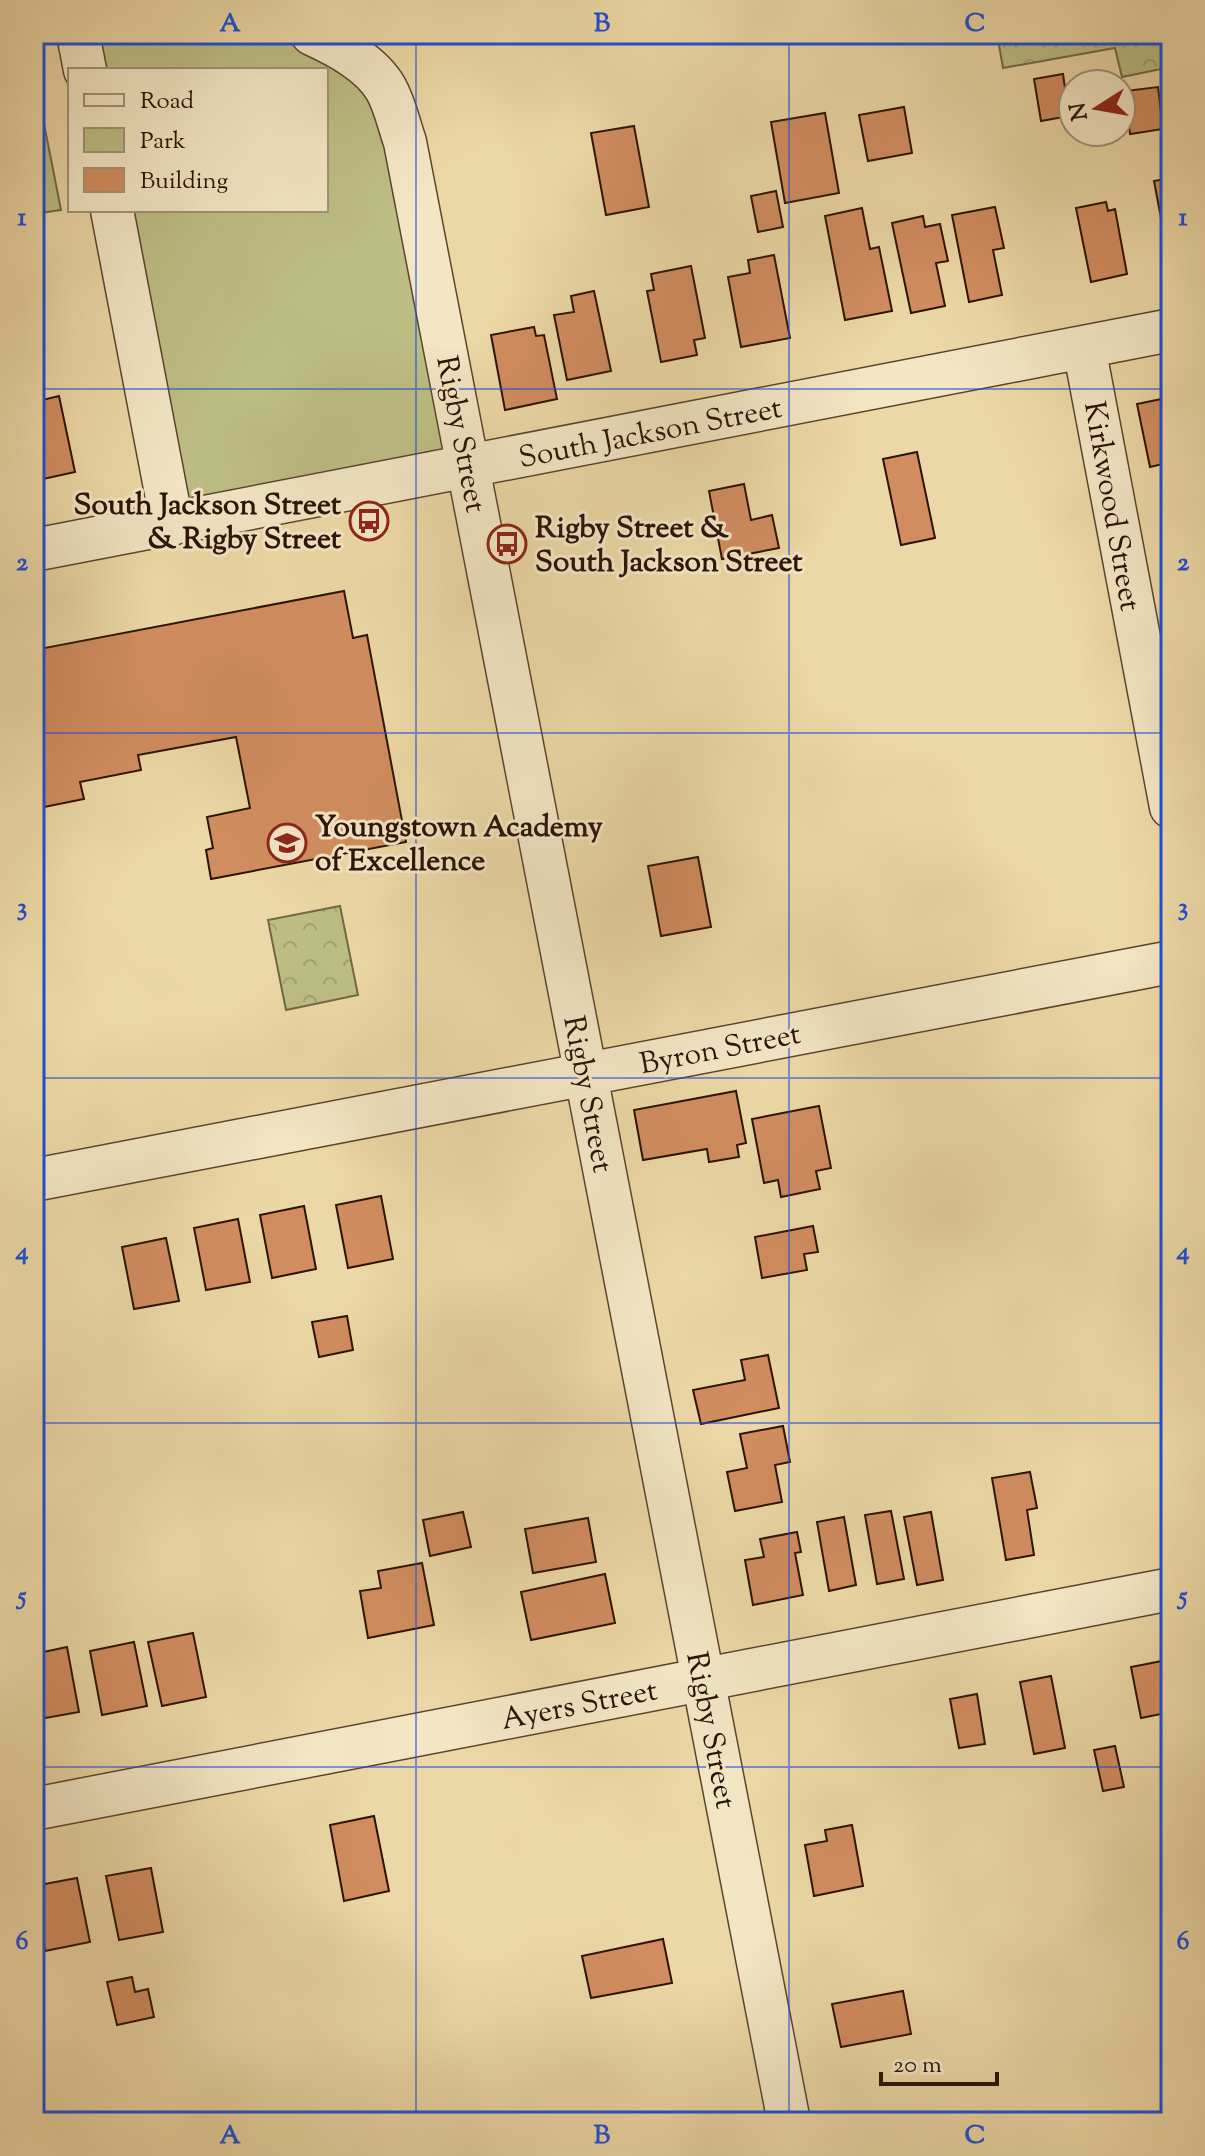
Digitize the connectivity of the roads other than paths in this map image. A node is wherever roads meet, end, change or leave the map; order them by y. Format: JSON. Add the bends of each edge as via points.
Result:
{"nodes":[{"id":1,"x":78,"y":34,"type":"edge"},
{"id":2,"x":312,"y":34,"type":"edge"},
{"id":3,"x":85,"y":68,"type":"edge"},
{"id":4,"x":112,"y":212,"type":"edge"},
{"id":5,"x":1171,"y":330,"type":"edge"},
{"id":6,"x":1084,"y":347,"type":"junction"},
{"id":7,"x":468,"y":467,"type":"junction"},
{"id":8,"x":172,"y":524,"type":"junction"},
{"id":9,"x":34,"y":550,"type":"edge"},
{"id":10,"x":1171,"y":807,"type":"edge"},
{"id":11,"x":1171,"y":962,"type":"edge"},
{"id":12,"x":585,"y":1074,"type":"junction"},
{"id":13,"x":34,"y":1180,"type":"edge"},
{"id":14,"x":1171,"y":1589,"type":"edge"},
{"id":15,"x":703,"y":1680,"type":"junction"},
{"id":16,"x":34,"y":1809,"type":"edge"},
{"id":17,"x":789,"y":2122,"type":"edge"}],
"edges":[{"from":1,"to":3,"type":"street"},
{"from":2,"to":7,"type":"street","name":"Rigby Street","via":[[373,71],[387,90],[405,142]]},
{"from":4,"to":8,"type":"street"},
{"from":5,"to":6,"type":"street","name":"South Jackson Street"},
{"from":6,"to":7,"type":"street","name":"South Jackson Street"},
{"from":6,"to":10,"type":"street","name":"Kirkwood Street"},
{"from":7,"to":8,"type":"street","name":"South Jackson Street"},
{"from":7,"to":12,"type":"street","name":"Rigby Street"},
{"from":8,"to":9,"type":"street","name":"South Jackson Street"},
{"from":11,"to":12,"type":"street","name":"Byron Street"},
{"from":12,"to":13,"type":"street","name":"Byron Street"},
{"from":12,"to":15,"type":"street","name":"Rigby Street"},
{"from":14,"to":15,"type":"street","name":"Ayers Street"},
{"from":15,"to":16,"type":"street","name":"Ayers Street"},
{"from":15,"to":17,"type":"street","name":"Rigby Street"}]}
